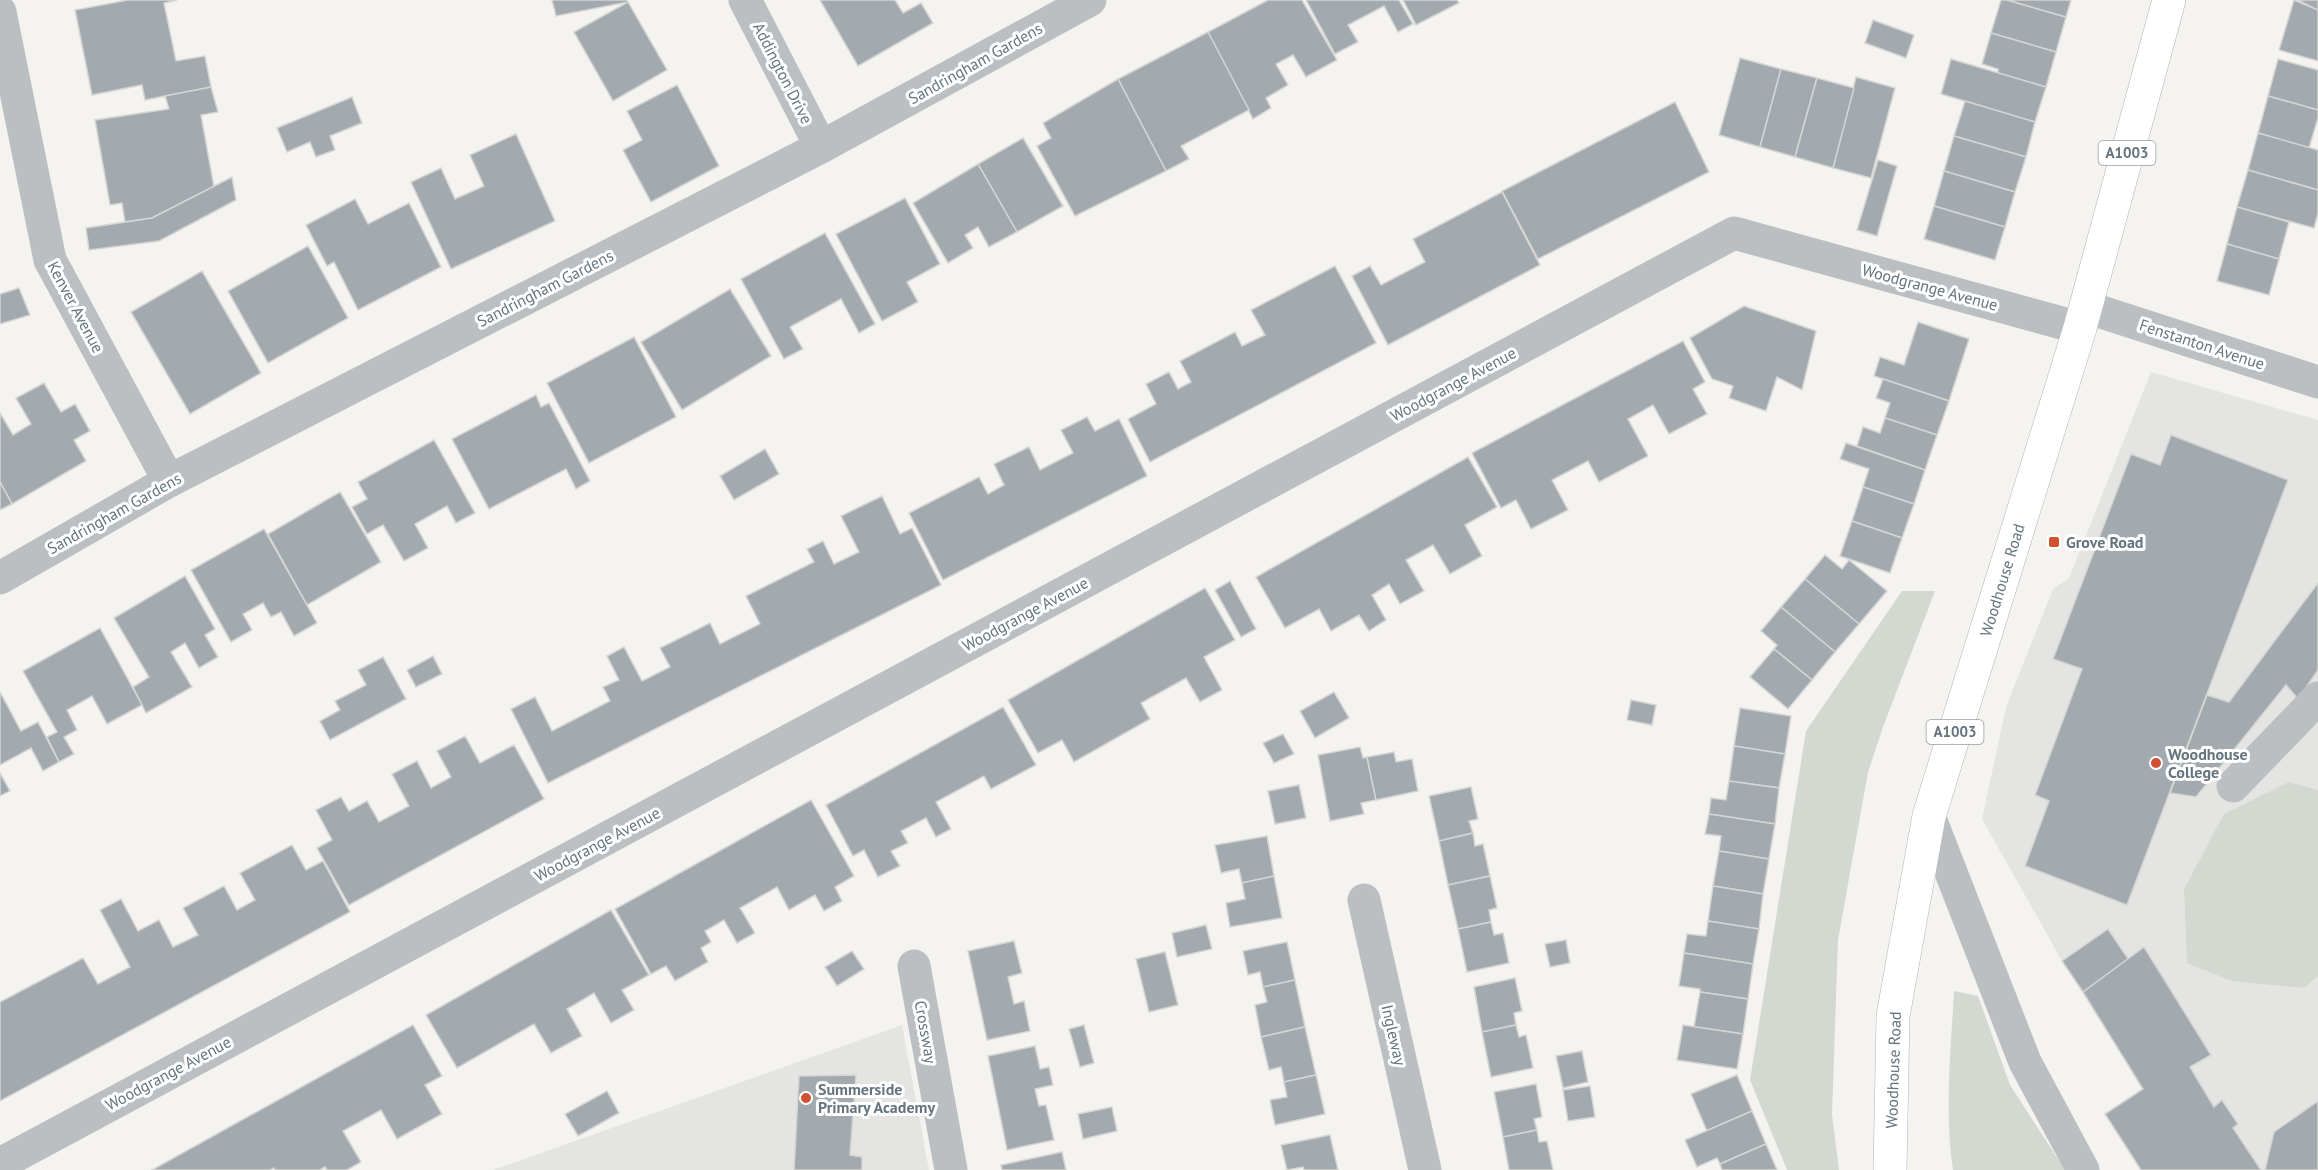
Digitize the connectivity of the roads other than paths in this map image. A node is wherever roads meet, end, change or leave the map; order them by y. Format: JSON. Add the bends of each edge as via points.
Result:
{"nodes":[{"id":1,"x":745,"y":0,"type":"edge"},
{"id":2,"x":1090,"y":0,"type":"edge"},
{"id":3,"x":2169,"y":0,"type":"edge"},
{"id":4,"x":0,"y":12,"type":"edge"},
{"id":5,"x":821,"y":147,"type":"junction"},
{"id":6,"x":2083,"y":317,"type":"junction"},
{"id":7,"x":2318,"y":382,"type":"edge"},
{"id":8,"x":170,"y":481,"type":"junction"},
{"id":9,"x":0,"y":578,"type":"edge"},
{"id":10,"x":2318,"y":698,"type":"edge"},
{"id":11,"x":2233,"y":786,"type":"dead end"},
{"id":12,"x":1929,"y":816,"type":"junction"},
{"id":13,"x":1364,"y":900,"type":"dead end"},
{"id":14,"x":914,"y":966,"type":"dead end"},
{"id":15,"x":0,"y":1164,"type":"edge"},
{"id":16,"x":951,"y":1170,"type":"edge"},
{"id":17,"x":1425,"y":1170,"type":"edge"},
{"id":18,"x":1890,"y":1170,"type":"edge"},
{"id":19,"x":2083,"y":1170,"type":"edge"}],
"edges":[{"from":1,"to":5,"type":"street","name":"Addington Drive"},
{"from":2,"to":5,"type":"street","name":"Sandringham Gardens"},
{"from":3,"to":6,"type":"main road","name":"Woodhouse Road","number":"A1003"},
{"from":4,"to":8,"type":"street","name":"Kenver Avenue","via":[[50,260]]},
{"from":5,"to":8,"type":"street","name":"Sandringham Gardens"},
{"from":6,"to":7,"type":"street","name":"Fenstanton Avenue"},
{"from":6,"to":12,"type":"main road","name":"Woodhouse Road","number":"A1003"},
{"from":6,"to":15,"type":"street","name":"Woodgrange Avenue","via":[[1734,233]]},
{"from":8,"to":9,"type":"street","name":"Sandringham Gardens"},
{"from":10,"to":11,"type":"street"},
{"from":12,"to":18,"type":"main road","name":"Woodhouse Road","number":"A1003","via":[[1893,1016]]},
{"from":12,"to":19,"type":"street","via":[[2025,1062]]},
{"from":13,"to":17,"type":"street","name":"Ingleway"},
{"from":14,"to":16,"type":"street","name":"Crossway"}]}
